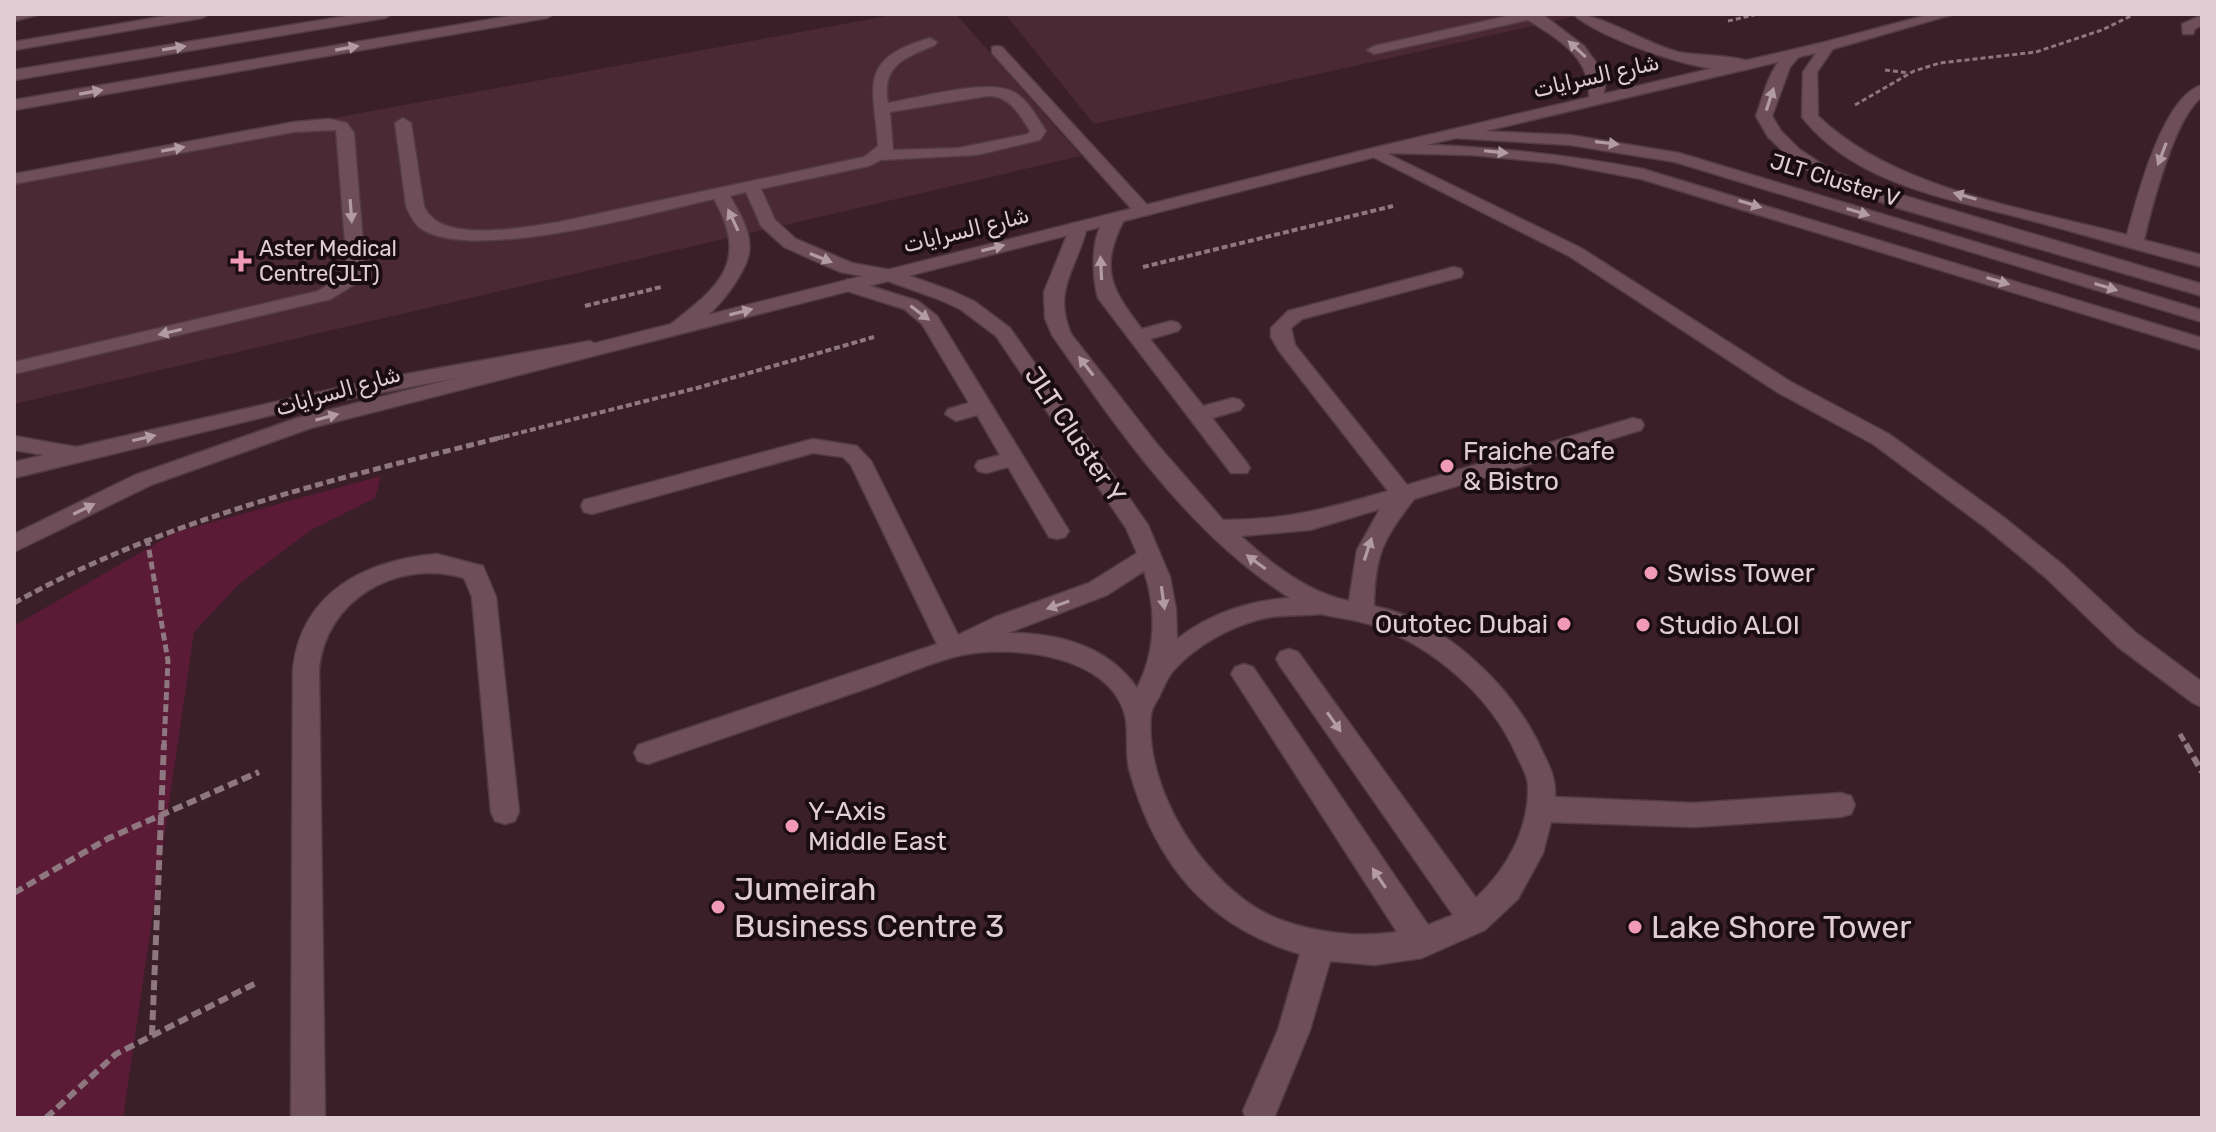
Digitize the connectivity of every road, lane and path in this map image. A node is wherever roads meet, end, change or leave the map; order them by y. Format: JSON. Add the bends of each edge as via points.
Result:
{"nodes":[{"id":1,"x":34,"y":14,"type":"edge"},
{"id":2,"x":202,"y":14,"type":"edge"},
{"id":3,"x":385,"y":14,"type":"edge"},
{"id":4,"x":547,"y":14,"type":"edge"},
{"id":5,"x":1580,"y":14,"type":"edge"},
{"id":6,"x":1758,"y":14,"type":"edge"},
{"id":7,"x":1947,"y":14,"type":"edge"},
{"id":8,"x":1533,"y":15,"type":"edge"},
{"id":9,"x":14,"y":17,"type":"edge"},
{"id":10,"x":2202,"y":19,"type":"edge"},
{"id":11,"x":1718,"y":23,"type":"dead end"},
{"id":12,"x":2188,"y":31,"type":"dead end"},
{"id":13,"x":930,"y":42,"type":"dead end"},
{"id":14,"x":14,"y":46,"type":"edge"},
{"id":15,"x":1828,"y":46,"type":"junction"},
{"id":16,"x":997,"y":50,"type":"dead end"},
{"id":17,"x":1374,"y":50,"type":"dead end"},
{"id":18,"x":1794,"y":54,"type":"junction"},
{"id":19,"x":1749,"y":65,"type":"junction"},
{"id":20,"x":14,"y":75,"type":"edge"},
{"id":21,"x":2202,"y":90,"type":"edge"},
{"id":22,"x":1597,"y":100,"type":"junction"},
{"id":23,"x":14,"y":105,"type":"edge"},
{"id":24,"x":880,"y":109,"type":"junction"},
{"id":25,"x":403,"y":123,"type":"dead end"},
{"id":26,"x":1446,"y":136,"type":"junction"},
{"id":27,"x":1381,"y":151,"type":"junction"},
{"id":28,"x":880,"y":155,"type":"junction"},
{"id":29,"x":14,"y":179,"type":"edge"},
{"id":30,"x":751,"y":185,"type":"junction"},
{"id":31,"x":719,"y":192,"type":"junction"},
{"id":32,"x":1143,"y":211,"type":"junction"},
{"id":33,"x":1116,"y":218,"type":"junction"},
{"id":34,"x":1078,"y":227,"type":"junction"},
{"id":35,"x":2134,"y":242,"type":"junction"},
{"id":36,"x":2202,"y":261,"type":"edge"},
{"id":37,"x":1454,"y":273,"type":"dead end"},
{"id":38,"x":889,"y":275,"type":"junction"},
{"id":39,"x":666,"y":285,"type":"dead end"},
{"id":40,"x":848,"y":285,"type":"junction"},
{"id":41,"x":2202,"y":290,"type":"edge"},
{"id":42,"x":579,"y":307,"type":"dead end"},
{"id":43,"x":2202,"y":316,"type":"edge"},
{"id":44,"x":1171,"y":327,"type":"dead end"},
{"id":45,"x":678,"y":328,"type":"junction"},
{"id":46,"x":1136,"y":336,"type":"junction"},
{"id":47,"x":612,"y":344,"type":"junction"},
{"id":48,"x":2202,"y":344,"type":"edge"},
{"id":49,"x":14,"y":368,"type":"edge"},
{"id":50,"x":1233,"y":405,"type":"dead end"},
{"id":51,"x":983,"y":406,"type":"junction"},
{"id":52,"x":956,"y":414,"type":"dead end"},
{"id":53,"x":1196,"y":415,"type":"junction"},
{"id":54,"x":1633,"y":425,"type":"dead end"},
{"id":55,"x":14,"y":443,"type":"edge"},
{"id":56,"x":82,"y":452,"type":"junction"},
{"id":57,"x":1015,"y":458,"type":"junction"},
{"id":58,"x":986,"y":466,"type":"dead end"},
{"id":59,"x":1239,"y":468,"type":"dead end"},
{"id":60,"x":14,"y":470,"type":"edge"},
{"id":61,"x":1404,"y":496,"type":"junction"},
{"id":62,"x":592,"y":506,"type":"dead end"},
{"id":63,"x":1217,"y":528,"type":"junction"},
{"id":64,"x":1057,"y":531,"type":"dead end"},
{"id":65,"x":147,"y":538,"type":"dead end"},
{"id":66,"x":14,"y":544,"type":"edge"},
{"id":67,"x":1151,"y":555,"type":"junction"},
{"id":68,"x":1321,"y":605,"type":"junction"},
{"id":69,"x":1361,"y":613,"type":"junction"},
{"id":70,"x":952,"y":649,"type":"junction"},
{"id":71,"x":1289,"y":659,"type":"dead end"},
{"id":72,"x":1162,"y":665,"type":"junction"},
{"id":73,"x":1244,"y":674,"type":"dead end"},
{"id":74,"x":2202,"y":696,"type":"edge"},
{"id":75,"x":1138,"y":712,"type":"junction"},
{"id":76,"x":307,"y":750,"type":"junction"},
{"id":77,"x":648,"y":753,"type":"dead end"},
{"id":78,"x":1841,"y":805,"type":"dead end"},
{"id":79,"x":1540,"y":809,"type":"junction"},
{"id":80,"x":505,"y":812,"type":"dead end"},
{"id":81,"x":161,"y":816,"type":"junction"},
{"id":82,"x":14,"y":893,"type":"edge"},
{"id":83,"x":1474,"y":920,"type":"junction"},
{"id":84,"x":1422,"y":943,"type":"junction"},
{"id":85,"x":1318,"y":945,"type":"junction"},
{"id":86,"x":308,"y":956,"type":"junction"},
{"id":87,"x":152,"y":1035,"type":"junction"},
{"id":88,"x":1260,"y":1111,"type":"dead end"},
{"id":89,"x":46,"y":1118,"type":"edge"},
{"id":90,"x":308,"y":1118,"type":"edge"}],
"edges":[{"from":1,"to":9,"type":"main road"},
{"from":2,"to":14,"type":"main road"},
{"from":20,"to":3,"type":"main road","one_way":true},
{"from":23,"to":4,"type":"main road","one_way":true},
{"from":5,"to":19,"type":"main road","via":[[1618,38],[1660,54]]},
{"from":6,"to":11,"type":"path"},
{"from":7,"to":15,"type":"main road","name":"شارع السرايات"},
{"from":8,"to":17,"type":"main road"},
{"from":22,"to":8,"type":"main road","one_way":true,"via":[[1596,71],[1586,56]]},
{"from":10,"to":12,"type":"main road"},
{"from":13,"to":24,"type":"main road","via":[[891,61],[880,73],[875,86]]},
{"from":15,"to":18,"type":"main road","name":"شارع السرايات"},
{"from":35,"to":15,"type":"main road","one_way":true,"via":[[1928,186],[1851,153],[1810,117],[1810,72]]},
{"from":16,"to":32,"type":"main road"},
{"from":18,"to":19,"type":"main road","name":"شارع السرايات"},
{"from":41,"to":18,"type":"main road","name":"JLT Cluster V","one_way":true,"via":[[1904,204],[1825,174],[1774,134],[1764,116],[1783,66]]},
{"from":19,"to":22,"type":"main road","name":"شارع السرايات"},
{"from":21,"to":35,"type":"main road","one_way":true,"via":[[2195,91],[2171,130]]},
{"from":22,"to":26,"type":"main road","name":"شارع السرايات"},
{"from":24,"to":28,"type":"main road","via":[[886,148]]},
{"from":24,"to":28,"type":"main road","via":[[1004,91],[1038,131],[1034,137],[987,150]]},
{"from":25,"to":31,"type":"main road","via":[[420,219],[458,235],[559,227]]},
{"from":26,"to":27,"type":"main road","name":"شارع السرايات"},
{"from":26,"to":43,"type":"main road","name":"JLT Cluster V","one_way":true,"via":[[1562,138],[1665,154]]},
{"from":27,"to":32,"type":"main road","name":"شارع السرايات"},
{"from":27,"to":48,"type":"main road","one_way":true,"via":[[1472,150],[1643,174]]},
{"from":27,"to":74,"type":"main road","via":[[1575,252],[1784,387],[1881,439],[1994,522],[2127,640]]},
{"from":28,"to":30,"type":"main road"},
{"from":29,"to":49,"type":"main road","one_way":true,"via":[[294,127],[341,126],[346,133],[356,267],[353,277],[324,295]]},
{"from":30,"to":31,"type":"main road"},
{"from":30,"to":38,"type":"main road","one_way":true,"via":[[767,222],[790,243],[847,268]]},
{"from":45,"to":31,"type":"main road","one_way":true,"via":[[709,304],[730,278],[740,254],[737,227]]},
{"from":32,"to":33,"type":"main road","name":"شارع السرايات"},
{"from":33,"to":34,"type":"main road","name":"شارع السرايات"},
{"from":46,"to":33,"type":"main road","one_way":true,"via":[[1108,298],[1100,277],[1105,236]]},
{"from":38,"to":34,"type":"main road","name":"شارع السرايات","one_way":true},
{"from":63,"to":34,"type":"main road","name":"JLT Cluster Y","one_way":true,"via":[[1053,317],[1050,299],[1073,252]]},
{"from":35,"to":36,"type":"main road"},
{"from":37,"to":61,"type":"main road","via":[[1295,315],[1279,329],[1286,347]]},
{"from":38,"to":40,"type":"main road","name":"شارع السرايات"},
{"from":38,"to":67,"type":"main road","name":"JLT Cluster Y","via":[[967,305],[1003,332],[1136,525]]},
{"from":39,"to":42,"type":"path"},
{"from":45,"to":40,"type":"main road","name":"شارع السرايات","one_way":true},
{"from":40,"to":51,"type":"main road","one_way":true,"via":[[911,305],[930,320]]},
{"from":44,"to":46,"type":"main road"},
{"from":45,"to":47,"type":"main road","name":"شارع السرايات"},
{"from":46,"to":53,"type":"main road"},
{"from":56,"to":47,"type":"main road","one_way":true,"via":[[368,386]]},
{"from":66,"to":47,"type":"main road","name":"شارع السرايات","one_way":true,"via":[[143,480],[305,423]]},
{"from":50,"to":53,"type":"main road"},
{"from":51,"to":52,"type":"main road"},
{"from":51,"to":57,"type":"main road"},
{"from":53,"to":59,"type":"main road"},
{"from":54,"to":61,"type":"main road"},
{"from":55,"to":56,"type":"main road"},
{"from":56,"to":60,"type":"main road"},
{"from":57,"to":58,"type":"main road"},
{"from":57,"to":64,"type":"main road"},
{"from":61,"to":63,"type":"main road","via":[[1310,522]]},
{"from":69,"to":61,"type":"main road","one_way":true,"via":[[1367,547],[1382,519]]},
{"from":62,"to":70,"type":"main road","via":[[813,446],[849,451],[860,461]]},
{"from":68,"to":63,"type":"main road","name":"JLT Cluster Y","one_way":true,"via":[[1247,556]]},
{"from":65,"to":81,"type":"path","via":[[168,661]]},
{"from":67,"to":70,"type":"main road","one_way":true,"via":[[1098,589]]},
{"from":67,"to":72,"type":"main road","name":"JLT Cluster Y","one_way":true,"via":[[1163,590]]},
{"from":68,"to":69,"type":"main road","name":"JLT Cluster Y"},
{"from":68,"to":72,"type":"main road","name":"JLT Cluster Y","via":[[1260,609],[1206,630]]},
{"from":69,"to":79,"type":"main road","name":"JLT Cluster Y","via":[[1435,644],[1481,681],[1519,729],[1542,781]]},
{"from":70,"to":75,"type":"main road","via":[[1040,643],[1082,655],[1115,679]]},
{"from":70,"to":77,"type":"main road"},
{"from":71,"to":83,"type":"main road","one_way":true},
{"from":72,"to":75,"type":"main road","name":"JLT Cluster Y"},
{"from":84,"to":73,"type":"main road","one_way":true},
{"from":75,"to":85,"type":"main road","name":"JLT Cluster Y","via":[[1149,788],[1189,868],[1243,916]]},
{"from":76,"to":80,"type":"main road","via":[[310,641],[327,610],[359,584],[401,567],[441,563],[474,572],[484,597]]},
{"from":76,"to":81,"type":"path"},
{"from":76,"to":86,"type":"main road"},
{"from":78,"to":79,"type":"main road","via":[[1694,815]]},
{"from":79,"to":83,"type":"main road","name":"JLT Cluster Y","via":[[1528,853],[1507,889]]},
{"from":81,"to":82,"type":"path","via":[[109,838]]},
{"from":81,"to":87,"type":"path"},
{"from":83,"to":84,"type":"main road","name":"JLT Cluster Y"},
{"from":84,"to":85,"type":"main road","name":"JLT Cluster Y","via":[[1374,950]]},
{"from":85,"to":88,"type":"main road","via":[[1296,1028]]},
{"from":86,"to":87,"type":"path"},
{"from":86,"to":90,"type":"main road"},
{"from":87,"to":89,"type":"path","via":[[116,1054]]}]}
